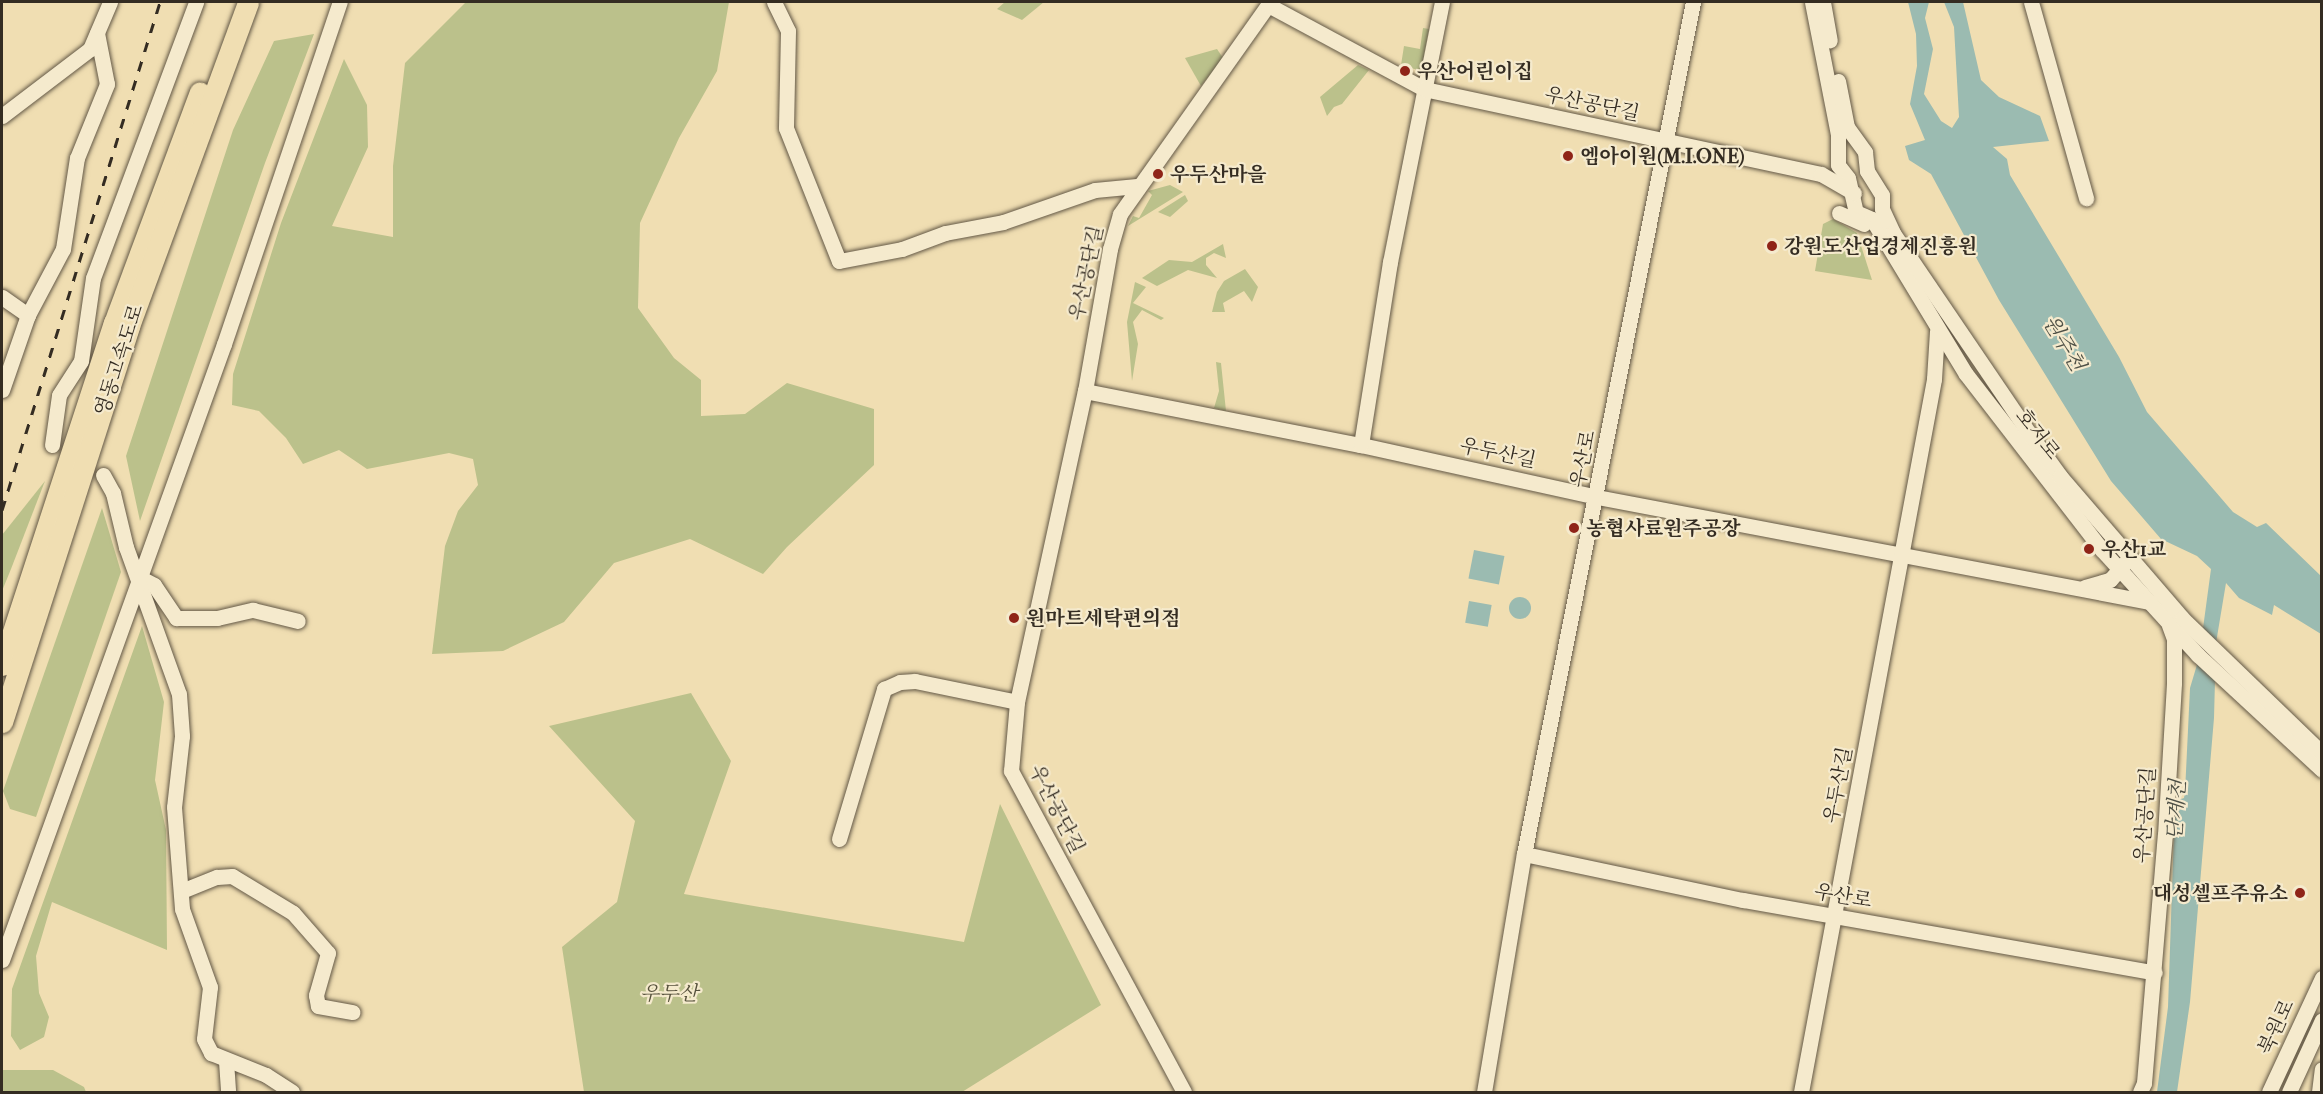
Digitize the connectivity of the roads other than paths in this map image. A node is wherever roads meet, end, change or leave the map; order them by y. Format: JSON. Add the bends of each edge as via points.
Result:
{"nodes":[{"id":1,"x":110,"y":2,"type":"edge"},
{"id":2,"x":196,"y":2,"type":"edge"},
{"id":3,"x":233,"y":2,"type":"edge"},
{"id":4,"x":248,"y":2,"type":"edge"},
{"id":5,"x":340,"y":2,"type":"edge"},
{"id":6,"x":774,"y":2,"type":"edge"},
{"id":7,"x":1442,"y":2,"type":"edge"},
{"id":8,"x":1693,"y":2,"type":"edge"},
{"id":9,"x":1812,"y":2,"type":"edge"},
{"id":10,"x":1823,"y":2,"type":"edge"},
{"id":11,"x":2031,"y":2,"type":"edge"},
{"id":12,"x":234,"y":22,"type":"junction"},
{"id":13,"x":97,"y":33,"type":"junction"},
{"id":14,"x":1424,"y":89,"type":"junction"},
{"id":15,"x":2,"y":116,"type":"edge"},
{"id":16,"x":1667,"y":142,"type":"junction"},
{"id":17,"x":1856,"y":142,"type":"junction"},
{"id":18,"x":1839,"y":144,"type":"junction"},
{"id":19,"x":1838,"y":165,"type":"junction"},
{"id":20,"x":1821,"y":174,"type":"junction"},
{"id":21,"x":1137,"y":186,"type":"junction"},
{"id":22,"x":1854,"y":193,"type":"junction"},
{"id":23,"x":2086,"y":198,"type":"dead end"},
{"id":24,"x":1871,"y":214,"type":"junction"},
{"id":25,"x":1882,"y":236,"type":"junction"},
{"id":26,"x":2,"y":297,"type":"edge"},
{"id":27,"x":28,"y":315,"type":"junction"},
{"id":28,"x":1937,"y":329,"type":"junction"},
{"id":29,"x":1966,"y":345,"type":"junction"},
{"id":30,"x":1952,"y":353,"type":"junction"},
{"id":31,"x":1966,"y":374,"type":"junction"},
{"id":32,"x":1934,"y":379,"type":"junction"},
{"id":33,"x":2,"y":390,"type":"edge"},
{"id":34,"x":1085,"y":391,"type":"junction"},
{"id":35,"x":1361,"y":444,"type":"junction"},
{"id":36,"x":52,"y":445,"type":"dead end"},
{"id":37,"x":103,"y":476,"type":"dead end"},
{"id":38,"x":1597,"y":497,"type":"junction"},
{"id":39,"x":2102,"y":550,"type":"junction"},
{"id":40,"x":1902,"y":555,"type":"junction"},
{"id":41,"x":2125,"y":563,"type":"junction"},
{"id":42,"x":139,"y":577,"type":"junction"},
{"id":43,"x":2077,"y":588,"type":"junction"},
{"id":44,"x":2150,"y":602,"type":"junction"},
{"id":45,"x":2174,"y":619,"type":"junction"},
{"id":46,"x":298,"y":621,"type":"dead end"},
{"id":47,"x":2198,"y":655,"type":"junction"},
{"id":48,"x":2,"y":665,"type":"edge"},
{"id":49,"x":2174,"y":683,"type":"junction"},
{"id":50,"x":2243,"y":687,"type":"junction"},
{"id":51,"x":1017,"y":702,"type":"junction"},
{"id":52,"x":2,"y":722,"type":"edge"},
{"id":53,"x":2322,"y":753,"type":"edge"},
{"id":54,"x":2322,"y":770,"type":"edge"},
{"id":55,"x":839,"y":839,"type":"dead end"},
{"id":56,"x":1524,"y":854,"type":"junction"},
{"id":57,"x":184,"y":890,"type":"junction"},
{"id":58,"x":1835,"y":916,"type":"junction"},
{"id":59,"x":2,"y":960,"type":"edge"},
{"id":60,"x":2155,"y":973,"type":"junction"},
{"id":61,"x":2322,"y":978,"type":"edge"},
{"id":62,"x":352,"y":1012,"type":"dead end"},
{"id":63,"x":2322,"y":1020,"type":"edge"},
{"id":64,"x":2296,"y":1033,"type":"junction"},
{"id":65,"x":2317,"y":1045,"type":"edge"},
{"id":66,"x":226,"y":1061,"type":"junction"},
{"id":67,"x":2322,"y":1069,"type":"edge"},
{"id":68,"x":228,"y":1092,"type":"edge"},
{"id":69,"x":292,"y":1092,"type":"edge"},
{"id":70,"x":1184,"y":1092,"type":"edge"},
{"id":71,"x":1484,"y":1092,"type":"edge"},
{"id":72,"x":1801,"y":1092,"type":"edge"},
{"id":73,"x":2140,"y":1092,"type":"edge"},
{"id":74,"x":2269,"y":1092,"type":"edge"},
{"id":75,"x":2289,"y":1092,"type":"edge"},
{"id":76,"x":2319,"y":1092,"type":"edge"}],
"edges":[{"from":1,"to":13,"type":"street"},
{"from":2,"to":36,"type":"street","via":[[93,278],[81,361],[59,395]]},
{"from":3,"to":12,"type":"highway","name":"영동고속도로"},
{"from":4,"to":12,"type":"highway","name":"영동고속도로"},
{"from":5,"to":42,"type":"street","via":[[224,344]]},
{"from":6,"to":21,"type":"street","via":[[788,31],[786,128],[838,261],[902,249],[945,233],[1003,222],[1095,190]]},
{"from":7,"to":14,"type":"street"},
{"from":8,"to":16,"type":"street","name":"우산로"},
{"from":9,"to":18,"type":"street"},
{"from":10,"to":17,"type":"street","name":"호저로","via":[[1847,127]]},
{"from":11,"to":23,"type":"street"},
{"from":12,"to":48,"type":"highway","name":"영동고속도로","via":[[114,323]]},
{"from":12,"to":52,"type":"highway","name":"영동고속도로","via":[[129,326]]},
{"from":13,"to":15,"type":"street","via":[[90,49]]},
{"from":13,"to":27,"type":"street","via":[[107,84],[77,158],[63,249]]},
{"from":14,"to":16,"type":"street","name":"우산공단길"},
{"from":14,"to":21,"type":"street","name":"우산공단길","via":[[1268,4]]},
{"from":14,"to":35,"type":"street","via":[[1390,262]]},
{"from":16,"to":20,"type":"street","name":"우산공단길"},
{"from":16,"to":38,"type":"street","name":"우산로"},
{"from":17,"to":18,"type":"street"},
{"from":17,"to":24,"type":"street","name":"호저로","via":[[1865,152],[1867,171],[1882,195]]},
{"from":18,"to":19,"type":"street"},
{"from":19,"to":20,"type":"street"},
{"from":19,"to":22,"type":"street","name":"호저로"},
{"from":20,"to":22,"type":"street","name":"우산공단길"},
{"from":21,"to":34,"type":"street","name":"우산공단길","via":[[1120,214],[1111,242]]},
{"from":22,"to":24,"type":"street","name":"호저로","via":[[1854,208]]},
{"from":24,"to":25,"type":"street","name":"호저로"},
{"from":24,"to":25,"type":"street","via":[[1839,213]]},
{"from":24,"to":29,"type":"street","name":"호저로","via":[[1914,267]]},
{"from":25,"to":28,"type":"street","name":"호저로"},
{"from":26,"to":27,"type":"street"},
{"from":27,"to":33,"type":"street"},
{"from":28,"to":30,"type":"street","name":"호저로"},
{"from":28,"to":32,"type":"street","name":"우두산길"},
{"from":29,"to":30,"type":"street"},
{"from":29,"to":41,"type":"street","name":"호저로"},
{"from":30,"to":31,"type":"street","name":"호저로"},
{"from":31,"to":32,"type":"street","via":[[1949,368]]},
{"from":31,"to":39,"type":"street","name":"호저로"},
{"from":32,"to":40,"type":"street","name":"우두산길"},
{"from":34,"to":35,"type":"street","name":"우두산길"},
{"from":34,"to":51,"type":"street","name":"우산공단길"},
{"from":35,"to":38,"type":"street","name":"우두산길"},
{"from":37,"to":42,"type":"street"},
{"from":38,"to":40,"type":"street","name":"우두산길"},
{"from":38,"to":56,"type":"street","name":"우산로"},
{"from":39,"to":41,"type":"street","name":"호저로"},
{"from":39,"to":43,"type":"street","via":[[2102,574]]},
{"from":40,"to":43,"type":"street","name":"우두산길"},
{"from":40,"to":58,"type":"street","name":"우두산길"},
{"from":41,"to":43,"type":"street","via":[[2099,585]]},
{"from":41,"to":44,"type":"street","name":"호저로"},
{"from":41,"to":45,"type":"street","name":"호저로"},
{"from":42,"to":46,"type":"street","via":[[154,585],[176,618],[217,618],[253,610]]},
{"from":42,"to":57,"type":"street","via":[[179,694],[182,736],[174,807]]},
{"from":42,"to":59,"type":"street"},
{"from":43,"to":44,"type":"street","name":"우두산길"},
{"from":44,"to":45,"type":"street","name":"호저로"},
{"from":45,"to":47,"type":"street","name":"호저로"},
{"from":45,"to":49,"type":"street","name":"우산공단길"},
{"from":45,"to":50,"type":"street"},
{"from":47,"to":49,"type":"street","via":[[2181,664]]},
{"from":47,"to":50,"type":"street","name":"호저로"},
{"from":49,"to":60,"type":"street","name":"우산공단길"},
{"from":50,"to":53,"type":"street"},
{"from":50,"to":54,"type":"street"},
{"from":51,"to":55,"type":"street","via":[[915,681],[884,689]]},
{"from":51,"to":70,"type":"street","name":"우산공단길","via":[[1011,771]]},
{"from":56,"to":58,"type":"street","name":"우산로"},
{"from":56,"to":71,"type":"street","name":"우산로"},
{"from":57,"to":62,"type":"street","via":[[217,877],[232,876],[293,913],[328,953],[315,994],[318,1006]]},
{"from":57,"to":66,"type":"street","via":[[182,909],[210,987],[204,1039],[211,1053]]},
{"from":58,"to":60,"type":"street","name":"우산로"},
{"from":58,"to":72,"type":"street"},
{"from":60,"to":73,"type":"street","name":"우산공단길"},
{"from":61,"to":64,"type":"street","name":"북원로"},
{"from":63,"to":65,"type":"street","name":"북원로"},
{"from":64,"to":65,"type":"street"},
{"from":64,"to":74,"type":"street","name":"북원로"},
{"from":65,"to":75,"type":"street","name":"북원로"},
{"from":66,"to":68,"type":"street"},
{"from":66,"to":69,"type":"street","via":[[252,1068]]},
{"from":67,"to":76,"type":"street"}]}
